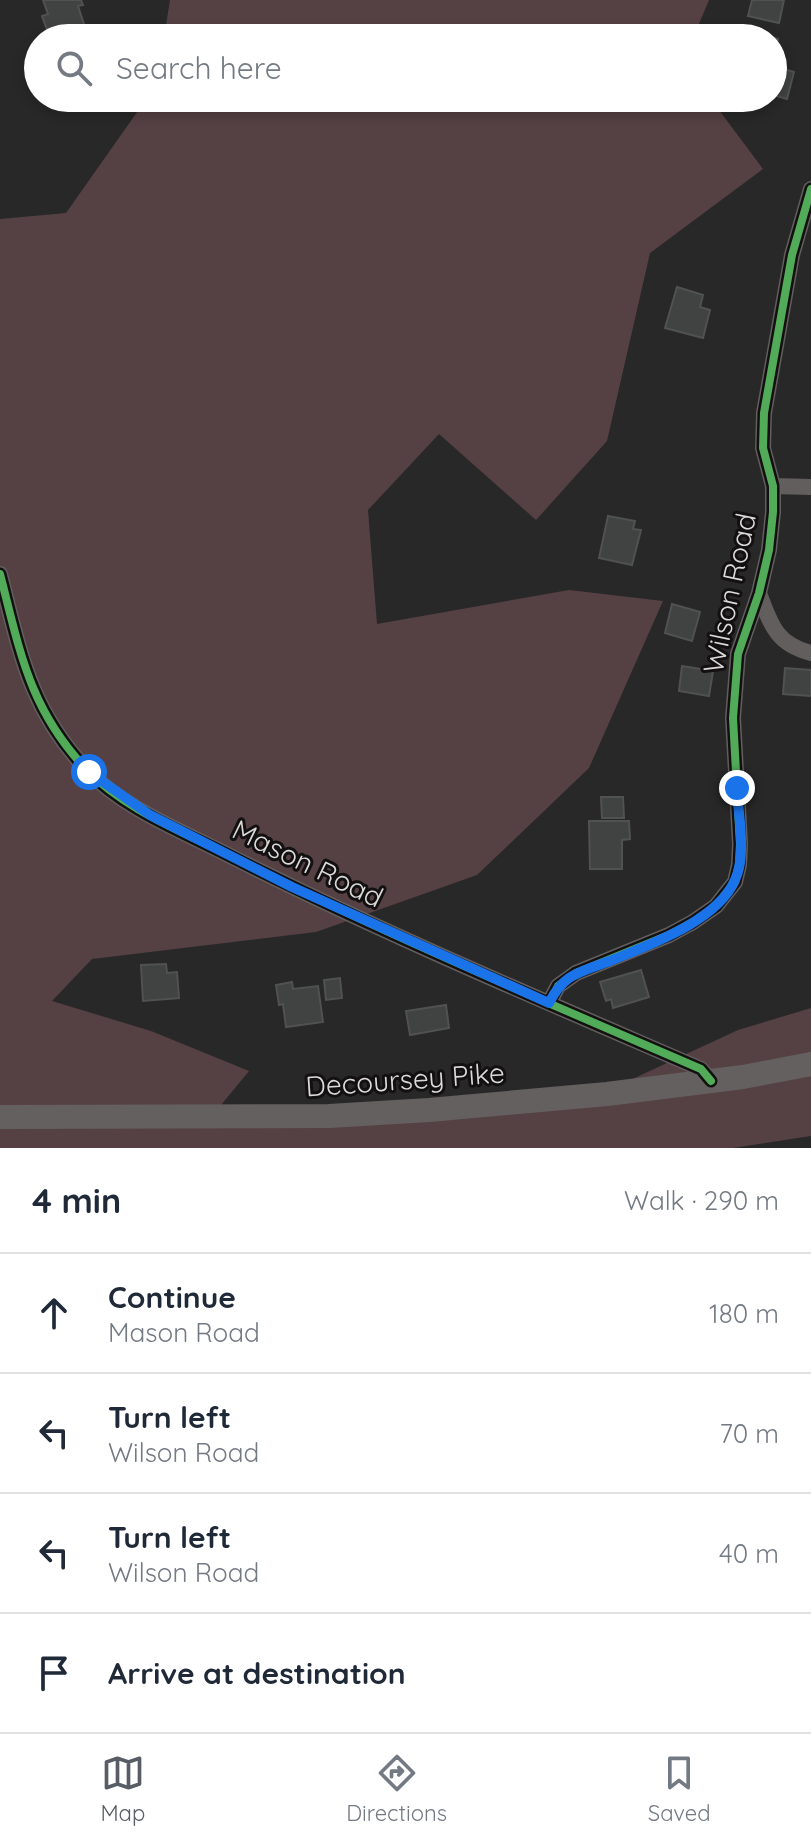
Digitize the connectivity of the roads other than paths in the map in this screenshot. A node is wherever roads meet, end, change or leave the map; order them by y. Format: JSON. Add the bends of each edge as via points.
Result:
{"nodes":[{"id":1,"x":811,"y":189,"type":"edge"},
{"id":2,"x":773,"y":486,"type":"junction"},
{"id":3,"x":811,"y":487,"type":"edge"},
{"id":4,"x":0,"y":574,"type":"edge"},
{"id":5,"x":759,"y":593,"type":"junction"},
{"id":6,"x":811,"y":653,"type":"edge"},
{"id":7,"x":549,"y":1003,"type":"junction"},
{"id":8,"x":811,"y":1064,"type":"edge"},
{"id":9,"x":711,"y":1081,"type":"junction"},
{"id":10,"x":0,"y":1117,"type":"edge"}],
"edges":[{"from":1,"to":2,"type":"street","name":"Wilson Road","via":[[792,255],[764,413],[763,448]]},
{"from":2,"to":3,"type":"street"},
{"from":2,"to":5,"type":"street","name":"Wilson Road","via":[[769,550]]},
{"from":4,"to":7,"type":"street","name":"Mason Road","via":[[26,674],[47,719],[89,772],[150,815],[292,887]]},
{"from":5,"to":6,"type":"street","via":[[782,641]]},
{"from":5,"to":7,"type":"street","name":"Wilson Road","via":[[738,654],[733,718],[740,844],[735,882],[716,906],[693,922],[576,973],[558,986]]},
{"from":7,"to":9,"type":"street","name":"Mason Road","via":[[701,1069]]},
{"from":8,"to":9,"type":"main road","name":"Decoursey Pike"},
{"from":9,"to":10,"type":"main road","name":"Decoursey Pike","via":[[329,1116]]}]}
